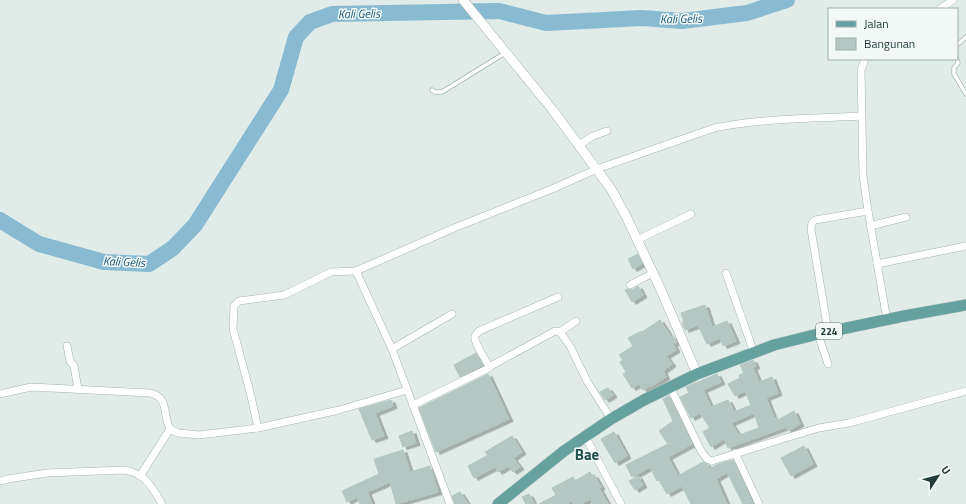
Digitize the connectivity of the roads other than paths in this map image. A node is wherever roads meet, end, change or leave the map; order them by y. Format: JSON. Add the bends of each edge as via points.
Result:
{"nodes":[{"id":1,"x":463,"y":0,"type":"edge"},
{"id":2,"x":953,"y":0,"type":"edge"},
{"id":3,"x":941,"y":8,"type":"edge"},
{"id":4,"x":966,"y":37,"type":"edge"},
{"id":5,"x":958,"y":44,"type":"edge"},
{"id":6,"x":506,"y":52,"type":"junction"},
{"id":7,"x":865,"y":60,"type":"edge"},
{"id":8,"x":957,"y":60,"type":"edge"},
{"id":9,"x":432,"y":90,"type":"dead end"},
{"id":10,"x":966,"y":94,"type":"edge"},
{"id":11,"x":861,"y":116,"type":"junction"},
{"id":12,"x":607,"y":131,"type":"dead end"},
{"id":13,"x":579,"y":145,"type":"junction"},
{"id":14,"x":597,"y":169,"type":"junction"},
{"id":15,"x":868,"y":211,"type":"junction"},
{"id":16,"x":691,"y":214,"type":"dead end"},
{"id":17,"x":906,"y":218,"type":"dead end"},
{"id":18,"x":870,"y":226,"type":"junction"},
{"id":19,"x":637,"y":240,"type":"junction"},
{"id":20,"x":966,"y":246,"type":"edge"},
{"id":21,"x":877,"y":264,"type":"junction"},
{"id":22,"x":356,"y":271,"type":"junction"},
{"id":23,"x":653,"y":273,"type":"junction"},
{"id":24,"x":726,"y":273,"type":"dead end"},
{"id":25,"x":630,"y":286,"type":"dead end"},
{"id":26,"x":558,"y":297,"type":"dead end"},
{"id":27,"x":966,"y":305,"type":"edge"},
{"id":28,"x":452,"y":314,"type":"dead end"},
{"id":29,"x":887,"y":320,"type":"junction"},
{"id":30,"x":576,"y":321,"type":"dead end"},
{"id":31,"x":560,"y":332,"type":"junction"},
{"id":32,"x":823,"y":332,"type":"junction"},
{"id":33,"x":67,"y":346,"type":"dead end"},
{"id":34,"x":392,"y":349,"type":"junction"},
{"id":35,"x":754,"y":353,"type":"junction"},
{"id":36,"x":828,"y":364,"type":"dead end"},
{"id":37,"x":490,"y":367,"type":"junction"},
{"id":38,"x":697,"y":374,"type":"junction"},
{"id":39,"x":670,"y":387,"type":"junction"},
{"id":40,"x":78,"y":389,"type":"junction"},
{"id":41,"x":407,"y":390,"type":"junction"},
{"id":42,"x":966,"y":391,"type":"edge"},
{"id":43,"x":0,"y":394,"type":"edge"},
{"id":44,"x":413,"y":405,"type":"junction"},
{"id":45,"x":611,"y":419,"type":"junction"},
{"id":46,"x":258,"y":428,"type":"junction"},
{"id":47,"x":170,"y":429,"type":"junction"},
{"id":48,"x":585,"y":436,"type":"junction"},
{"id":49,"x":735,"y":453,"type":"junction"},
{"id":50,"x":140,"y":476,"type":"junction"},
{"id":51,"x":0,"y":481,"type":"edge"},
{"id":52,"x":162,"y":504,"type":"edge"},
{"id":53,"x":450,"y":504,"type":"edge"},
{"id":54,"x":498,"y":504,"type":"edge"},
{"id":55,"x":621,"y":504,"type":"edge"},
{"id":56,"x":760,"y":504,"type":"edge"}],
"edges":[{"from":1,"to":6,"type":"street"},
{"from":2,"to":3,"type":"street"},
{"from":4,"to":5,"type":"lane"},
{"from":6,"to":9,"type":"lane","via":[[444,90]]},
{"from":6,"to":13,"type":"street"},
{"from":7,"to":11,"type":"street","via":[[861,70]]},
{"from":8,"to":10,"type":"lane","via":[[954,74]]},
{"from":11,"to":14,"type":"street","via":[[714,128]]},
{"from":11,"to":15,"type":"street","via":[[863,176]]},
{"from":12,"to":13,"type":"street"},
{"from":13,"to":14,"type":"street"},
{"from":14,"to":19,"type":"street","via":[[611,189]]},
{"from":14,"to":22,"type":"street"},
{"from":15,"to":18,"type":"street"},
{"from":15,"to":32,"type":"street","via":[[815,220],[812,223]]},
{"from":16,"to":19,"type":"street"},
{"from":17,"to":18,"type":"street"},
{"from":18,"to":21,"type":"street"},
{"from":19,"to":23,"type":"street"},
{"from":20,"to":21,"type":"street"},
{"from":21,"to":29,"type":"street"},
{"from":22,"to":34,"type":"street"},
{"from":22,"to":46,"type":"street","via":[[331,272],[284,295],[244,300],[235,304],[233,328]]},
{"from":23,"to":25,"type":"street"},
{"from":23,"to":38,"type":"street"},
{"from":24,"to":35,"type":"street"},
{"from":26,"to":37,"type":"street","via":[[484,329],[475,336],[476,344]]},
{"from":27,"to":29,"type":"main road","number":"224"},
{"from":28,"to":34,"type":"street"},
{"from":29,"to":32,"type":"main road","number":"224"},
{"from":30,"to":31,"type":"street"},
{"from":31,"to":37,"type":"street","via":[[555,331]]},
{"from":31,"to":45,"type":"street"},
{"from":32,"to":35,"type":"main road","number":"224"},
{"from":32,"to":36,"type":"street"},
{"from":33,"to":40,"type":"street"},
{"from":34,"to":41,"type":"street"},
{"from":35,"to":38,"type":"main road","number":"224"},
{"from":37,"to":44,"type":"street"},
{"from":38,"to":39,"type":"main road","number":"224"},
{"from":39,"to":45,"type":"main road","number":"224"},
{"from":39,"to":49,"type":"street","via":[[706,459],[712,461]]},
{"from":40,"to":43,"type":"street","via":[[31,387]]},
{"from":40,"to":47,"type":"street","via":[[156,395],[164,404]]},
{"from":41,"to":44,"type":"street"},
{"from":41,"to":46,"type":"street","via":[[339,410]]},
{"from":42,"to":49,"type":"street","via":[[849,423],[812,430]]},
{"from":44,"to":53,"type":"street"},
{"from":45,"to":48,"type":"main road","number":"224"},
{"from":46,"to":47,"type":"street","via":[[199,435],[178,433]]},
{"from":47,"to":50,"type":"street"},
{"from":48,"to":54,"type":"main road","number":"224"},
{"from":48,"to":55,"type":"street"},
{"from":49,"to":56,"type":"street"},
{"from":50,"to":51,"type":"street","via":[[132,472],[112,470],[47,473]]},
{"from":50,"to":52,"type":"street"}]}
